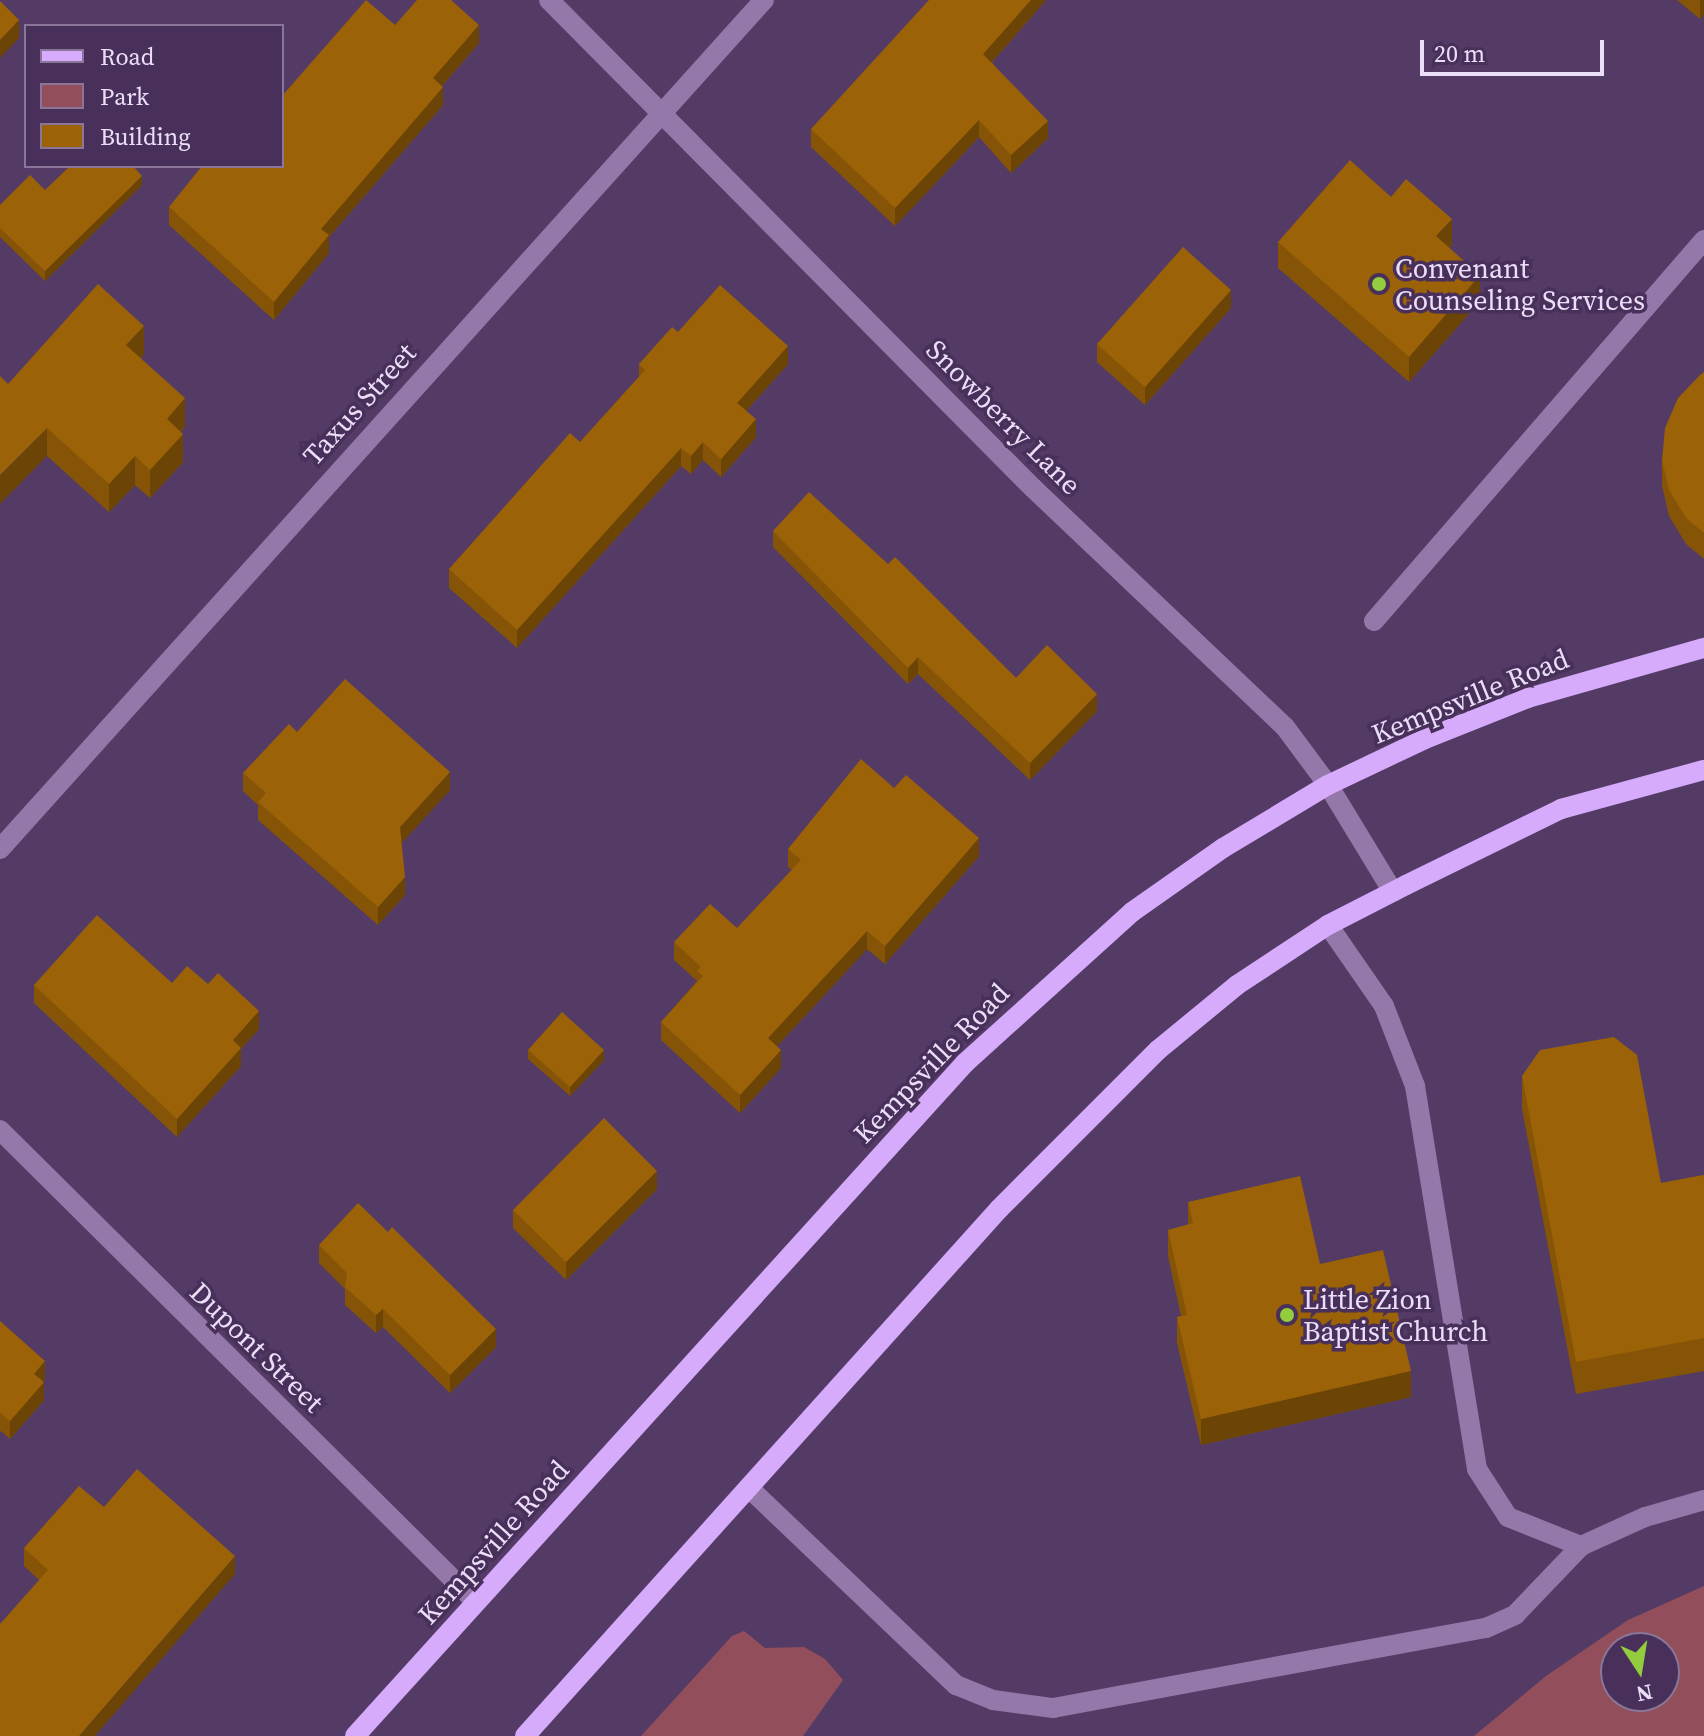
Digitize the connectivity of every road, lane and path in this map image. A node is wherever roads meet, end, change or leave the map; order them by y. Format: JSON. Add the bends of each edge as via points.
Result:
{"nodes":[{"id":1,"x":549,"y":0,"type":"edge"},
{"id":2,"x":764,"y":0,"type":"edge"},
{"id":3,"x":661,"y":112,"type":"junction"},
{"id":4,"x":1704,"y":240,"type":"edge"},
{"id":5,"x":1374,"y":621,"type":"dead end"},
{"id":6,"x":1704,"y":648,"type":"edge"},
{"id":7,"x":1704,"y":770,"type":"edge"},
{"id":8,"x":1328,"y":785,"type":"junction"},
{"id":9,"x":0,"y":849,"type":"edge"},
{"id":10,"x":1393,"y":892,"type":"junction"},
{"id":11,"x":1328,"y":925,"type":"junction"},
{"id":12,"x":0,"y":1130,"type":"edge"},
{"id":13,"x":749,"y":1488,"type":"junction"},
{"id":14,"x":1704,"y":1500,"type":"edge"},
{"id":15,"x":1581,"y":1546,"type":"junction"},
{"id":16,"x":476,"y":1602,"type":"junction"},
{"id":17,"x":355,"y":1736,"type":"edge"},
{"id":18,"x":525,"y":1736,"type":"edge"}],
"edges":[{"from":1,"to":3,"type":"street","name":"Snowberry Lane"},
{"from":2,"to":3,"type":"street","name":"Taxus Street"},
{"from":3,"to":8,"type":"street","name":"Snowberry Lane","via":[[1033,488],[1285,727]]},
{"from":3,"to":9,"type":"street","name":"Taxus Street"},
{"from":4,"to":5,"type":"street"},
{"from":6,"to":8,"type":"main road","name":"Kempsville Road","via":[[1528,698]]},
{"from":7,"to":10,"type":"main road","via":[[1561,809]]},
{"from":8,"to":10,"type":"street","name":"Snowberry Lane"},
{"from":8,"to":16,"type":"main road","name":"Kempsville Road","via":[[1223,848],[1132,912],[1046,984],[965,1063]]},
{"from":10,"to":11,"type":"main road"},
{"from":11,"to":13,"type":"main road","via":[[1237,985],[1074,1129]]},
{"from":11,"to":15,"type":"street","via":[[1384,1006],[1415,1086],[1477,1469],[1490,1497],[1508,1517]]},
{"from":12,"to":16,"type":"street","name":"Dupont Street"},
{"from":13,"to":15,"type":"street","via":[[956,1685],[993,1700],[1053,1708],[1486,1628],[1515,1615]]},
{"from":13,"to":18,"type":"main road"},
{"from":14,"to":15,"type":"street","via":[[1645,1517]]},
{"from":16,"to":17,"type":"main road","name":"Kempsville Road"}]}
